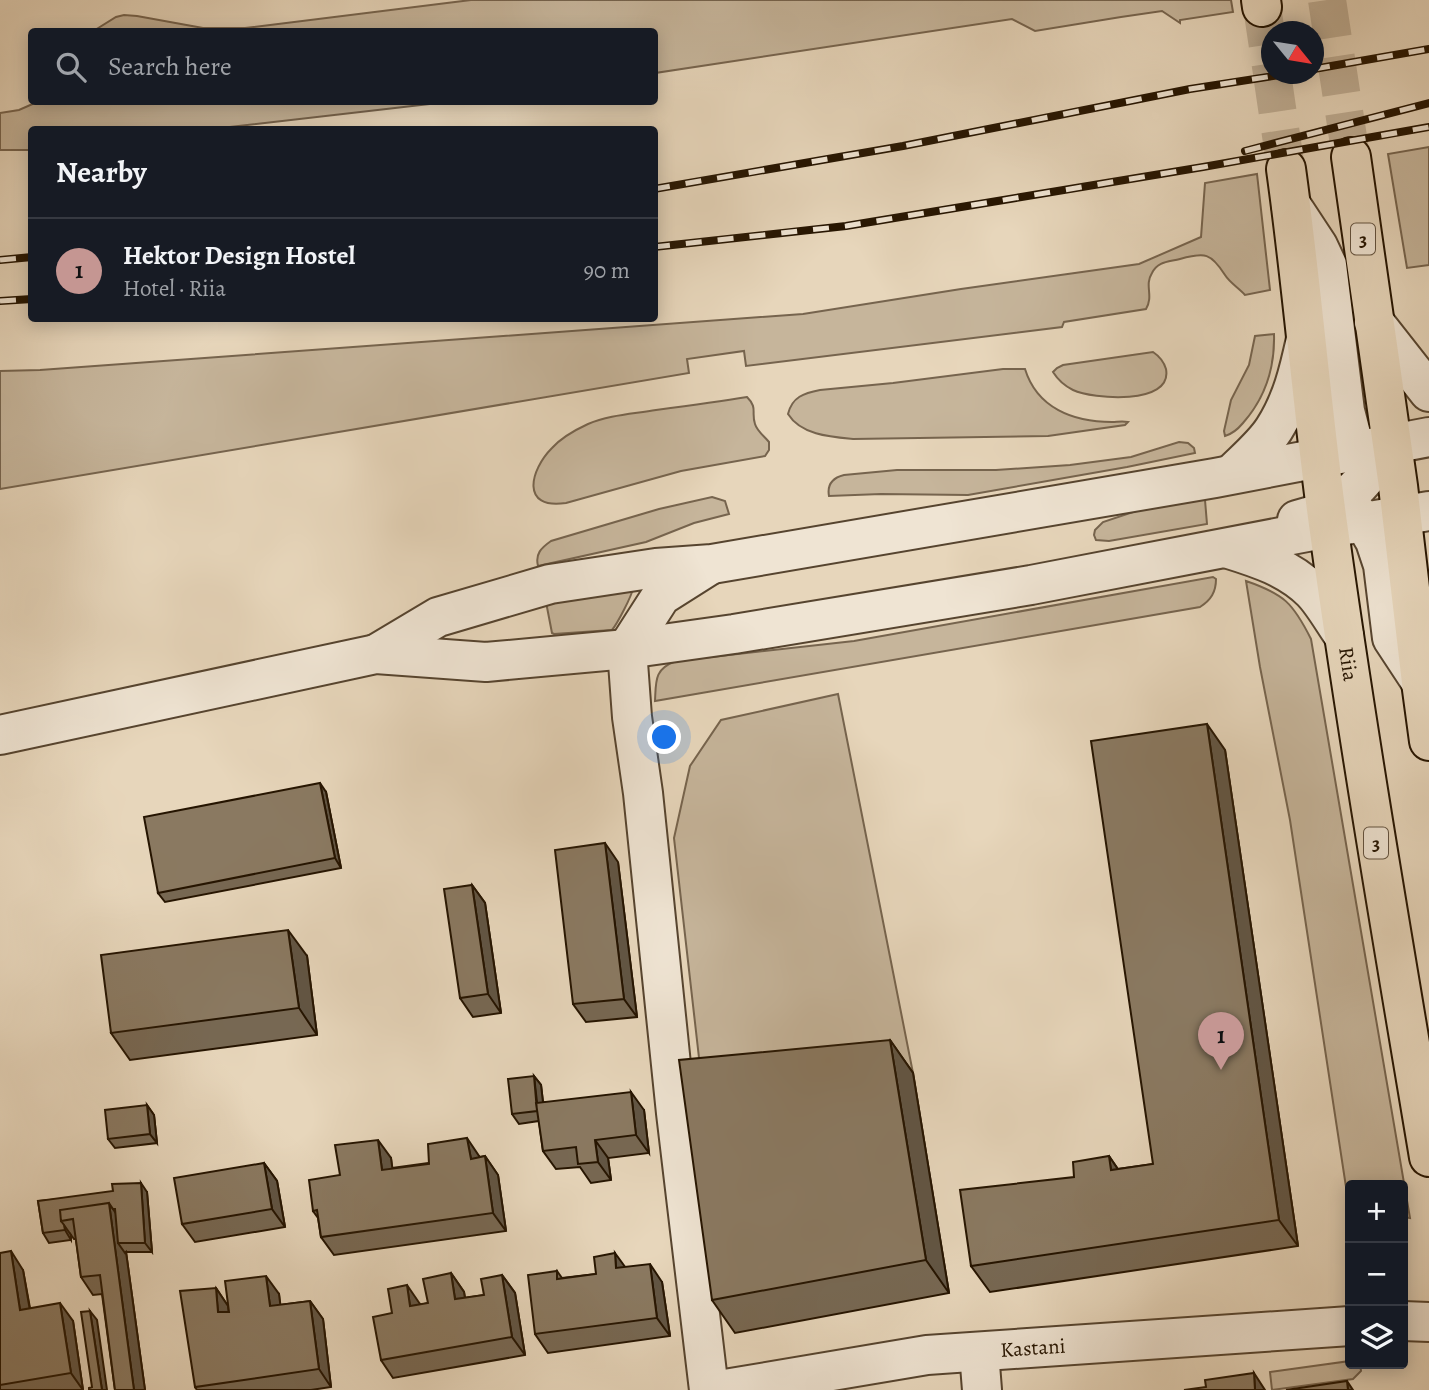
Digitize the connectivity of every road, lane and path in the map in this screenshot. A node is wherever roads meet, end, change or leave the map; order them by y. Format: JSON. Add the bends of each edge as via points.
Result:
{"nodes":[{"id":1,"x":1351,"y":157,"type":"tunnel mouth"},
{"id":2,"x":1288,"y":187,"type":"joint"},
{"id":3,"x":1374,"y":321,"type":"junction"},
{"id":4,"x":1307,"y":334,"type":"junction"},
{"id":5,"x":1429,"y":392,"type":"edge"},
{"id":6,"x":1401,"y":471,"type":"edge"},
{"id":7,"x":1233,"y":474,"type":"junction"},
{"id":8,"x":1339,"y":506,"type":"junction"},
{"id":9,"x":1227,"y":548,"type":"junction"},
{"id":10,"x":712,"y":564,"type":"junction"},
{"id":11,"x":1429,"y":582,"type":"edge"},
{"id":12,"x":1343,"y":636,"type":"junction"},
{"id":13,"x":627,"y":649,"type":"junction"},
{"id":14,"x":376,"y":653,"type":"junction"},
{"id":15,"x":1421,"y":682,"type":"junction"},
{"id":16,"x":0,"y":735,"type":"edge"},
{"id":17,"x":1429,"y":741,"type":"edge"},
{"id":18,"x":1429,"y":1157,"type":"edge"},
{"id":19,"x":1408,"y":1321,"type":"edge"},
{"id":20,"x":1429,"y":1322,"type":"edge"},
{"id":21,"x":1345,"y":1326,"type":"edge"},
{"id":22,"x":979,"y":1352,"type":"junction"},
{"id":23,"x":709,"y":1390,"type":"edge"},
{"id":24,"x":719,"y":1390,"type":"edge"},
{"id":25,"x":982,"y":1390,"type":"edge"}],
"edges":[{"from":1,"to":3,"type":"highway","number":"3"},
{"from":2,"to":4,"type":"highway","name":"Riia","number":"3"},
{"from":2,"to":6,"type":"street","via":[[1327,265],[1352,438]]},
{"from":3,"to":5,"type":"street"},
{"from":3,"to":6,"type":"highway","number":"3"},
{"from":4,"to":7,"type":"street","via":[[1289,402],[1273,431]]},
{"from":4,"to":8,"type":"highway","name":"Riia","number":"3"},
{"from":6,"to":8,"type":"street"},
{"from":6,"to":8,"type":"street"},
{"from":6,"to":15,"type":"highway","number":"3"},
{"from":7,"to":8,"type":"street"},
{"from":7,"to":10,"type":"street"},
{"from":8,"to":9,"type":"street"},
{"from":8,"to":12,"type":"highway","name":"Riia","number":"3"},
{"from":8,"to":15,"type":"street","via":[[1375,541],[1384,565],[1392,638]]},
{"from":9,"to":12,"type":"street","via":[[1293,576],[1312,591]]},
{"from":9,"to":13,"type":"street","via":[[1031,585]]},
{"from":10,"to":13,"type":"street","via":[[662,596]]},
{"from":10,"to":14,"type":"street","via":[[550,584],[439,617]]},
{"from":11,"to":15,"type":"street"},
{"from":12,"to":18,"type":"highway","name":"Riia","number":"3"},
{"from":13,"to":14,"type":"street","via":[[486,662]]},
{"from":13,"to":23,"type":"street"},
{"from":14,"to":16,"type":"street"},
{"from":15,"to":17,"type":"highway","number":"3"},
{"from":19,"to":20,"type":"street"},
{"from":21,"to":22,"type":"street","name":"Kastani"},
{"from":22,"to":24,"type":"street","name":"Kastani","via":[[927,1355]]},
{"from":22,"to":25,"type":"street"}]}
